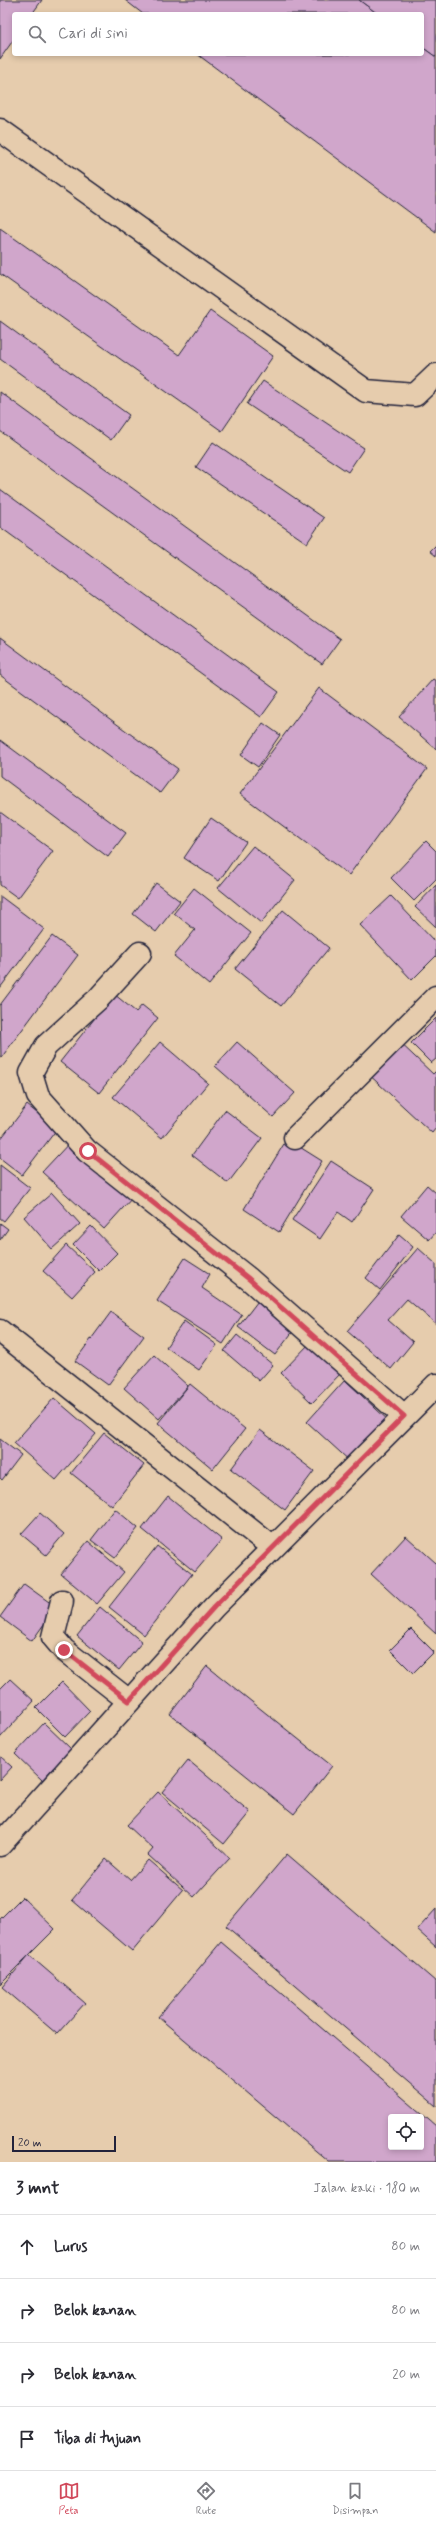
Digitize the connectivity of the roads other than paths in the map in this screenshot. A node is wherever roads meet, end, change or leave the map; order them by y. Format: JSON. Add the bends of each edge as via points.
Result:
{"nodes":[{"id":1,"x":0,"y":130,"type":"edge"},
{"id":2,"x":436,"y":375,"type":"edge"},
{"id":3,"x":140,"y":952,"type":"dead end"},
{"id":4,"x":436,"y":997,"type":"edge"},
{"id":5,"x":295,"y":1138,"type":"dead end"},
{"id":6,"x":0,"y":1331,"type":"edge"},
{"id":7,"x":436,"y":1386,"type":"edge"},
{"id":8,"x":404,"y":1416,"type":"junction"},
{"id":9,"x":272,"y":1547,"type":"junction"},
{"id":10,"x":62,"y":1601,"type":"dead end"},
{"id":11,"x":129,"y":1701,"type":"junction"},
{"id":12,"x":0,"y":1845,"type":"edge"}],
"edges":[{"from":1,"to":2,"type":"street","via":[[366,391],[415,395]]},
{"from":3,"to":8,"type":"street","via":[[98,999],[46,1046],[31,1073],[38,1096],[88,1151],[249,1279]]},
{"from":4,"to":5,"type":"street"},
{"from":6,"to":9,"type":"street"},
{"from":7,"to":8,"type":"street"},
{"from":8,"to":9,"type":"street"},
{"from":9,"to":11,"type":"street"},
{"from":10,"to":11,"type":"street","via":[[53,1637],[64,1650]]},
{"from":11,"to":12,"type":"street"}]}
